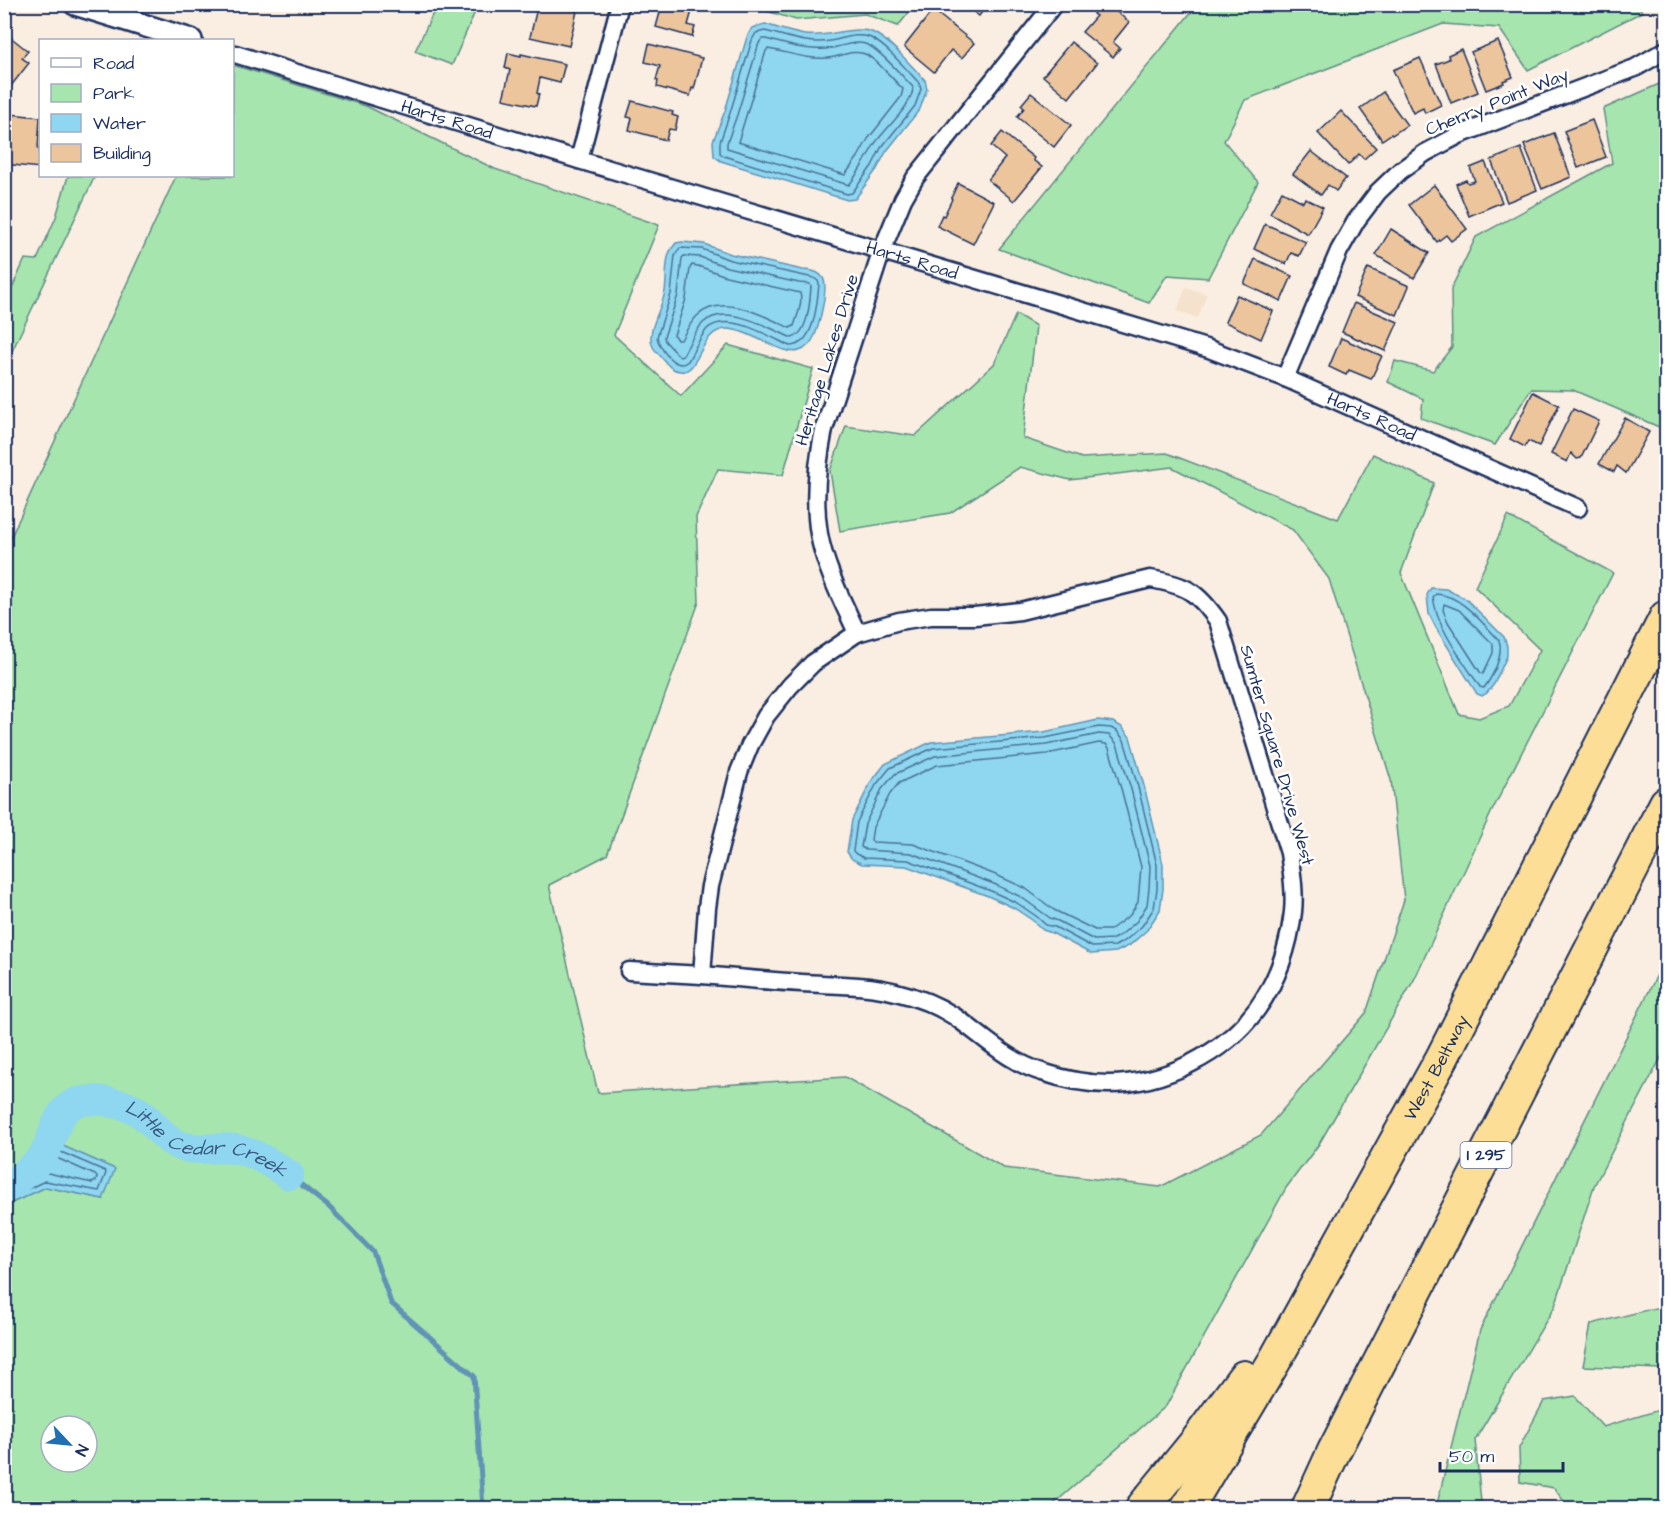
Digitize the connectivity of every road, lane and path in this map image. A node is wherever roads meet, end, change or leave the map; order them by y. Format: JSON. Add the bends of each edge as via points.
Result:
{"nodes":[{"id":1,"x":75,"y":4,"type":"edge"},
{"id":2,"x":620,"y":4,"type":"edge"},
{"id":3,"x":1054,"y":4,"type":"edge"},
{"id":4,"x":188,"y":39,"type":"edge"},
{"id":5,"x":1666,"y":50,"type":"edge"},
{"id":6,"x":234,"y":54,"type":"edge"},
{"id":7,"x":579,"y":160,"type":"junction"},
{"id":8,"x":882,"y":250,"type":"junction"},
{"id":9,"x":1286,"y":378,"type":"junction"},
{"id":10,"x":1578,"y":508,"type":"dead end"},
{"id":11,"x":1666,"y":616,"type":"edge"},
{"id":12,"x":857,"y":633,"type":"junction"},
{"id":13,"x":1666,"y":803,"type":"edge"},
{"id":14,"x":629,"y":970,"type":"dead end"},
{"id":15,"x":702,"y":975,"type":"junction"},
{"id":16,"x":1442,"y":1058,"type":"junction"},
{"id":17,"x":1142,"y":1509,"type":"edge"},
{"id":18,"x":1187,"y":1509,"type":"edge"},
{"id":19,"x":1308,"y":1509,"type":"edge"}],
"edges":[{"from":1,"to":4,"type":"street"},
{"from":2,"to":7,"type":"street"},
{"from":3,"to":8,"type":"street","name":"Heritage Lakes Drive","via":[[915,178]]},
{"from":5,"to":9,"type":"street","name":"Cherry Point Way","via":[[1635,68],[1459,135],[1400,171],[1378,192],[1339,251]]},
{"from":6,"to":7,"type":"street","name":"Harts Road"},
{"from":7,"to":8,"type":"street","name":"Harts Road"},
{"from":8,"to":9,"type":"street","name":"Harts Road","via":[[1209,349]]},
{"from":8,"to":12,"type":"street","name":"Heritage Lakes Drive","via":[[824,429],[815,495],[819,535]]},
{"from":9,"to":10,"type":"street","name":"Harts Road"},
{"from":11,"to":16,"type":"highway","name":"West Beltway"},
{"from":12,"to":15,"type":"street","name":"Sumter Square Drive West","via":[[813,663],[790,686],[766,716],[750,745],[739,772],[710,886]]},
{"from":12,"to":15,"type":"street","name":"Sumter Square Drive West","via":[[931,616],[1020,611],[1150,579],[1191,590],[1218,621],[1288,854],[1293,911],[1287,945],[1274,979],[1257,1009],[1234,1034],[1206,1055],[1140,1082],[1108,1084],[1072,1081],[1039,1072],[1012,1059],[927,1001],[895,992]]},
{"from":13,"to":19,"type":"highway","number":"I 295"},
{"from":14,"to":15,"type":"street","name":"Sumter Square Drive West"},
{"from":16,"to":17,"type":"highway","via":[[1328,1247],[1235,1390]]},
{"from":16,"to":18,"type":"highway","name":"West Beltway","via":[[1275,1360]]}]}
